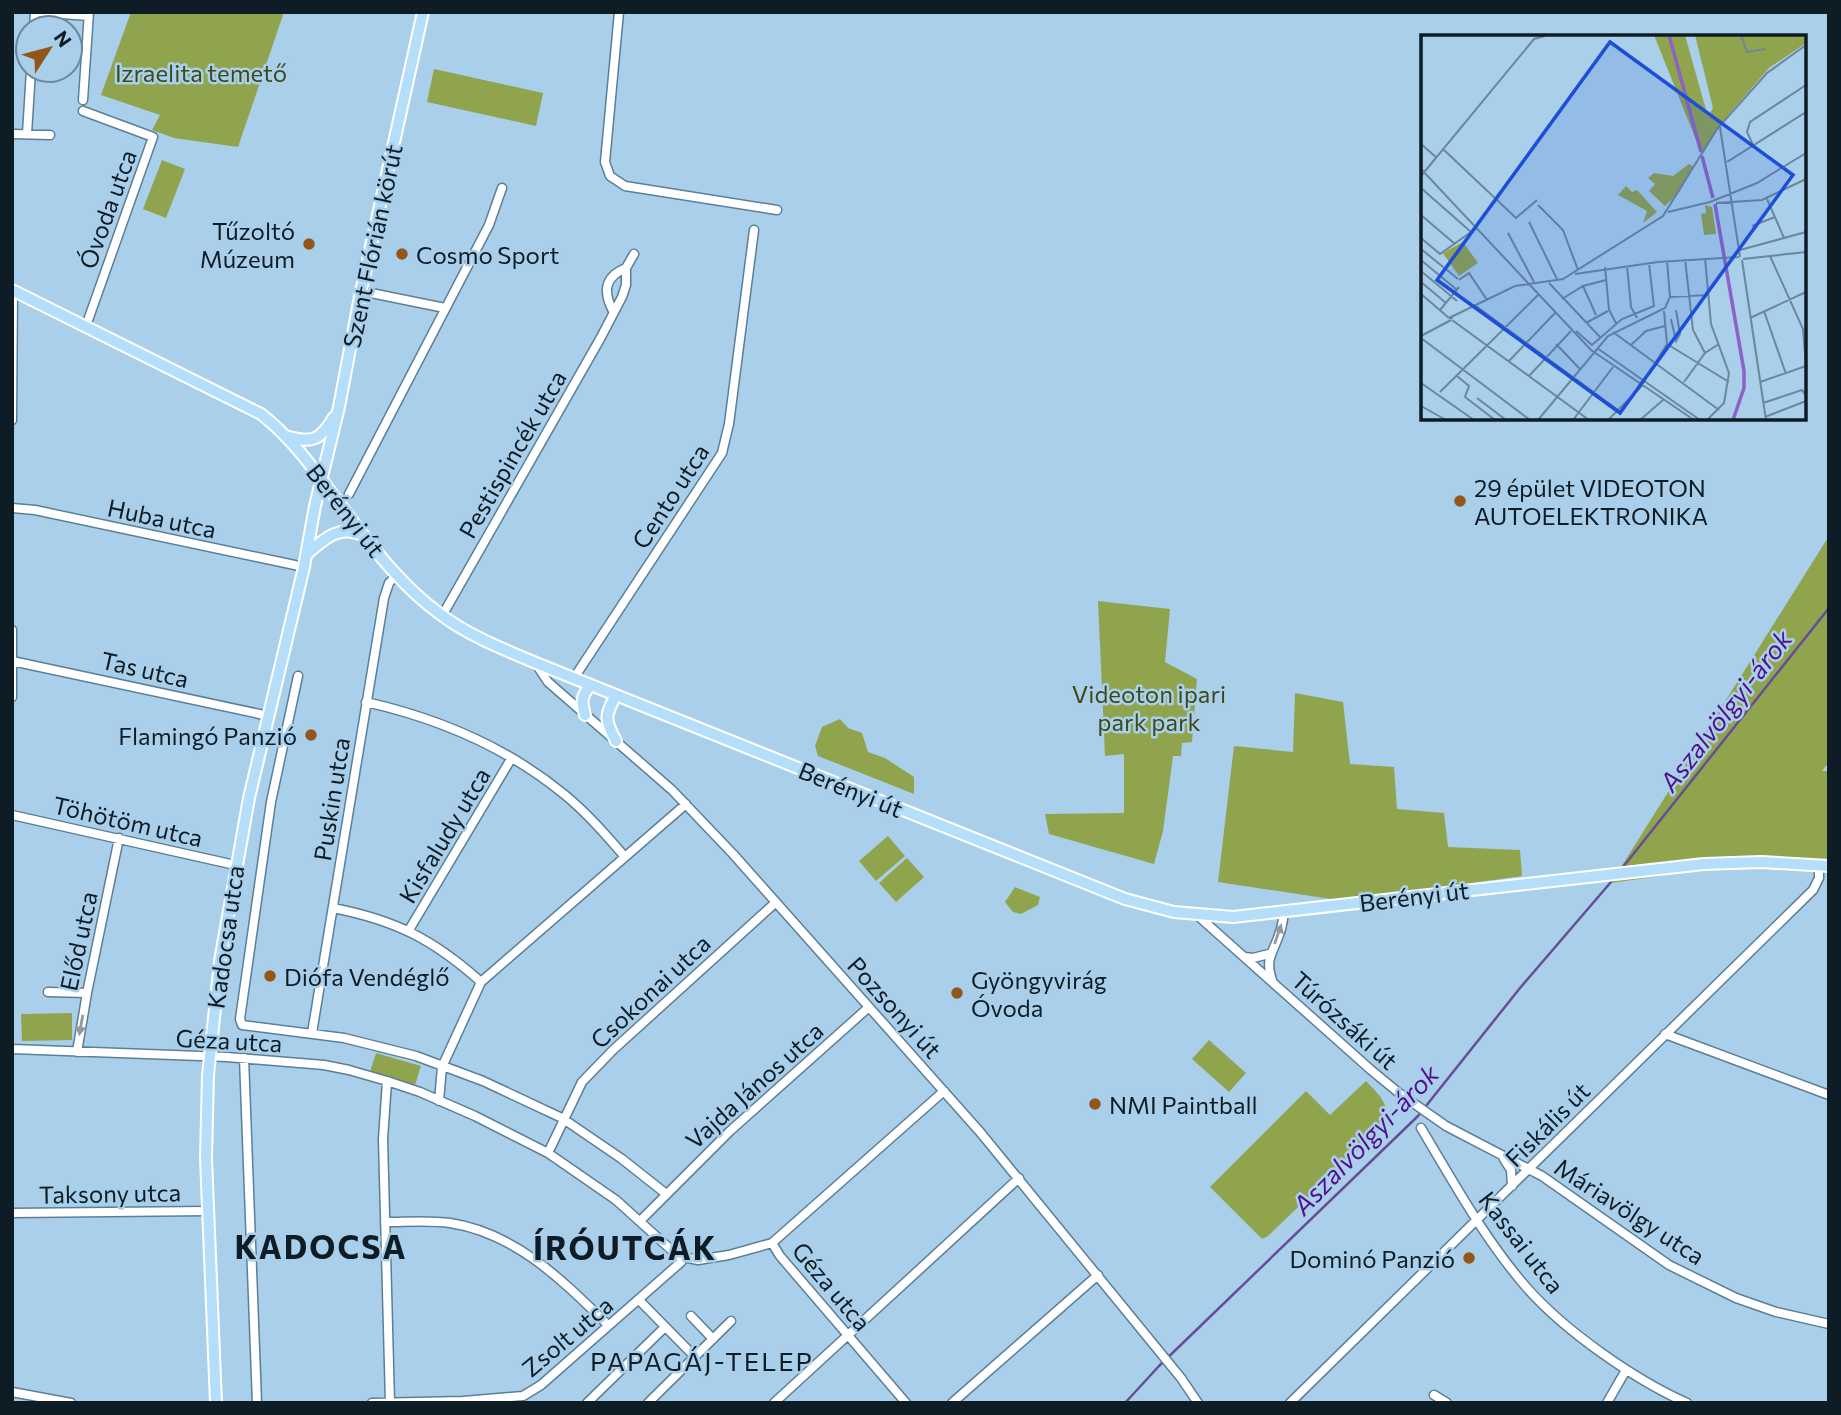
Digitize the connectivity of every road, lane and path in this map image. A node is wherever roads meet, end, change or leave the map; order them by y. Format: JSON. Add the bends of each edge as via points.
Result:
{"nodes":[{"id":1,"x":36,"y":12,"type":"edge"},
{"id":2,"x":423,"y":12,"type":"edge"},
{"id":3,"x":619,"y":12,"type":"edge"},
{"id":4,"x":88,"y":14,"type":"edge"},
{"id":5,"x":30,"y":84,"type":"edge"},
{"id":6,"x":83,"y":100,"type":"dead end"},
{"id":7,"x":83,"y":111,"type":"dead end"},
{"id":8,"x":12,"y":134,"type":"edge"},
{"id":9,"x":27,"y":134,"type":"junction"},
{"id":10,"x":50,"y":135,"type":"dead end"},
{"id":11,"x":502,"y":188,"type":"dead end"},
{"id":12,"x":777,"y":210,"type":"dead end"},
{"id":13,"x":754,"y":230,"type":"dead end"},
{"id":14,"x":634,"y":254,"type":"dead end"},
{"id":15,"x":625,"y":268,"type":"junction"},
{"id":16,"x":13,"y":290,"type":"edge"},
{"id":17,"x":361,"y":290,"type":"junction"},
{"id":18,"x":445,"y":308,"type":"junction"},
{"id":19,"x":614,"y":311,"type":"junction"},
{"id":20,"x":86,"y":326,"type":"junction"},
{"id":21,"x":339,"y":407,"type":"junction"},
{"id":22,"x":12,"y":420,"type":"edge"},
{"id":23,"x":285,"y":436,"type":"junction"},
{"id":24,"x":322,"y":480,"type":"junction"},
{"id":25,"x":349,"y":494,"type":"dead end"},
{"id":26,"x":12,"y":508,"type":"edge"},
{"id":27,"x":364,"y":536,"type":"junction"},
{"id":28,"x":307,"y":554,"type":"junction"},
{"id":29,"x":304,"y":567,"type":"junction"},
{"id":30,"x":397,"y":575,"type":"junction"},
{"id":31,"x":442,"y":616,"type":"junction"},
{"id":32,"x":12,"y":630,"type":"edge"},
{"id":33,"x":12,"y":661,"type":"edge"},
{"id":34,"x":536,"y":663,"type":"junction"},
{"id":35,"x":298,"y":676,"type":"dead end"},
{"id":36,"x":573,"y":678,"type":"junction"},
{"id":37,"x":591,"y":685,"type":"junction"},
{"id":38,"x":616,"y":695,"type":"junction"},
{"id":39,"x":12,"y":696,"type":"edge"},
{"id":40,"x":366,"y":702,"type":"junction"},
{"id":41,"x":585,"y":715,"type":"junction"},
{"id":42,"x":269,"y":716,"type":"junction"},
{"id":43,"x":616,"y":741,"type":"junction"},
{"id":44,"x":511,"y":759,"type":"junction"},
{"id":45,"x":686,"y":804,"type":"junction"},
{"id":46,"x":12,"y":815,"type":"edge"},
{"id":47,"x":120,"y":838,"type":"junction"},
{"id":48,"x":625,"y":857,"type":"junction"},
{"id":49,"x":235,"y":865,"type":"junction"},
{"id":50,"x":1824,"y":866,"type":"edge"},
{"id":51,"x":775,"y":903,"type":"junction"},
{"id":52,"x":333,"y":908,"type":"junction"},
{"id":53,"x":1284,"y":912,"type":"junction"},
{"id":54,"x":1196,"y":915,"type":"junction"},
{"id":55,"x":409,"y":930,"type":"junction"},
{"id":56,"x":1269,"y":954,"type":"junction"},
{"id":57,"x":1244,"y":957,"type":"junction"},
{"id":58,"x":1272,"y":981,"type":"junction"},
{"id":59,"x":481,"y":982,"type":"junction"},
{"id":60,"x":48,"y":992,"type":"dead end"},
{"id":61,"x":87,"y":993,"type":"junction"},
{"id":62,"x":869,"y":1007,"type":"junction"},
{"id":63,"x":242,"y":1025,"type":"joint"},
{"id":64,"x":312,"y":1033,"type":"junction"},
{"id":65,"x":1665,"y":1034,"type":"junction"},
{"id":66,"x":12,"y":1049,"type":"edge"},
{"id":67,"x":77,"y":1052,"type":"junction"},
{"id":68,"x":209,"y":1056,"type":"junction"},
{"id":69,"x":244,"y":1058,"type":"junction"},
{"id":70,"x":443,"y":1067,"type":"junction"},
{"id":71,"x":387,"y":1081,"type":"junction"},
{"id":72,"x":944,"y":1091,"type":"junction"},
{"id":73,"x":1829,"y":1096,"type":"edge"},
{"id":74,"x":439,"y":1101,"type":"junction"},
{"id":75,"x":562,"y":1118,"type":"junction"},
{"id":76,"x":1421,"y":1128,"type":"dead end"},
{"id":77,"x":548,"y":1153,"type":"junction"},
{"id":78,"x":1500,"y":1154,"type":"junction"},
{"id":79,"x":1529,"y":1169,"type":"junction"},
{"id":80,"x":1019,"y":1178,"type":"junction"},
{"id":81,"x":1512,"y":1186,"type":"junction"},
{"id":82,"x":665,"y":1193,"type":"junction"},
{"id":83,"x":207,"y":1211,"type":"junction"},
{"id":84,"x":12,"y":1213,"type":"edge"},
{"id":85,"x":640,"y":1220,"type":"junction"},
{"id":86,"x":1477,"y":1221,"type":"junction"},
{"id":87,"x":385,"y":1222,"type":"junction"},
{"id":88,"x":772,"y":1242,"type":"junction"},
{"id":89,"x":683,"y":1258,"type":"junction"},
{"id":90,"x":1098,"y":1275,"type":"junction"},
{"id":91,"x":639,"y":1300,"type":"junction"},
{"id":92,"x":691,"y":1316,"type":"dead end"},
{"id":93,"x":731,"y":1321,"type":"dead end"},
{"id":94,"x":1829,"y":1324,"type":"edge"},
{"id":95,"x":608,"y":1325,"type":"junction"},
{"id":96,"x":665,"y":1327,"type":"junction"},
{"id":97,"x":848,"y":1335,"type":"junction"},
{"id":98,"x":713,"y":1339,"type":"junction"},
{"id":99,"x":695,"y":1357,"type":"junction"},
{"id":100,"x":1626,"y":1370,"type":"junction"},
{"id":101,"x":12,"y":1392,"type":"edge"},
{"id":102,"x":1434,"y":1395,"type":"dead end"},
{"id":103,"x":523,"y":1399,"type":"edge"},
{"id":104,"x":390,"y":1402,"type":"edge"},
{"id":105,"x":71,"y":1403,"type":"edge"},
{"id":106,"x":216,"y":1403,"type":"edge"},
{"id":107,"x":257,"y":1403,"type":"edge"},
{"id":108,"x":372,"y":1403,"type":"edge"},
{"id":109,"x":587,"y":1403,"type":"edge"},
{"id":110,"x":648,"y":1403,"type":"edge"},
{"id":111,"x":774,"y":1403,"type":"edge"},
{"id":112,"x":906,"y":1403,"type":"edge"},
{"id":113,"x":952,"y":1403,"type":"edge"},
{"id":114,"x":1198,"y":1403,"type":"edge"},
{"id":115,"x":1290,"y":1403,"type":"edge"},
{"id":116,"x":1447,"y":1403,"type":"edge"},
{"id":117,"x":1607,"y":1403,"type":"edge"},
{"id":118,"x":1687,"y":1403,"type":"edge"}],
"edges":[{"from":1,"to":4,"type":"street"},
{"from":2,"to":17,"type":"main road","name":"Szent Flórián körút"},
{"from":3,"to":12,"type":"street","via":[[606,155],[610,176],[625,186]]},
{"from":4,"to":6,"type":"street"},
{"from":5,"to":9,"type":"street"},
{"from":7,"to":20,"type":"street","name":"Óvoda utca","via":[[153,137]]},
{"from":8,"to":9,"type":"street"},
{"from":9,"to":10,"type":"street"},
{"from":11,"to":18,"type":"street","via":[[489,225]]},
{"from":13,"to":36,"type":"street","name":"Cento utca","via":[[722,453]]},
{"from":14,"to":15,"type":"street","name":"Pestispincék utca"},
{"from":15,"to":19,"type":"street","name":"Pestispincék utca","via":[[626,285]]},
{"from":15,"to":19,"type":"street","name":"Pestispincék utca","via":[[607,286]]},
{"from":16,"to":20,"type":"main road","name":"Berényi út"},
{"from":16,"to":22,"type":"street"},
{"from":17,"to":18,"type":"street"},
{"from":17,"to":21,"type":"main road","name":"Szent Flórián körút"},
{"from":18,"to":25,"type":"street"},
{"from":19,"to":31,"type":"street","name":"Pestispincék utca"},
{"from":20,"to":23,"type":"main road","name":"Berényi út","via":[[248,406]]},
{"from":21,"to":23,"type":"main road","via":[[317,438]]},
{"from":21,"to":24,"type":"main road","name":"Szent Flórián körút"},
{"from":23,"to":24,"type":"main road","name":"Berényi út"},
{"from":24,"to":27,"type":"main road","name":"Berényi út"},
{"from":24,"to":28,"type":"main road","name":"Kadocsa utca"},
{"from":26,"to":29,"type":"street","name":"Huba utca"},
{"from":27,"to":28,"type":"main road","via":[[338,533]]},
{"from":27,"to":30,"type":"main road","name":"Berényi út"},
{"from":28,"to":29,"type":"main road","name":"Kadocsa utca"},
{"from":29,"to":42,"type":"main road","name":"Kadocsa utca"},
{"from":30,"to":31,"type":"main road","name":"Berényi út"},
{"from":30,"to":40,"type":"street","name":"Puskin utca","via":[[384,598]]},
{"from":31,"to":34,"type":"main road","name":"Berényi út"},
{"from":32,"to":33,"type":"street"},
{"from":33,"to":39,"type":"street"},
{"from":33,"to":42,"type":"street","name":"Tas utca"},
{"from":34,"to":36,"type":"main road","name":"Berényi út"},
{"from":34,"to":41,"type":"street","name":"Pozsonyi út","via":[[548,682]]},
{"from":35,"to":63,"type":"street","name":"Kadocsa utca","via":[[271,802]]},
{"from":36,"to":37,"type":"main road","name":"Berényi út"},
{"from":37,"to":38,"type":"main road","name":"Berényi út"},
{"from":37,"to":41,"type":"main road","via":[[581,702]]},
{"from":38,"to":43,"type":"main road","via":[[606,721]]},
{"from":38,"to":54,"type":"main road","name":"Berényi út","via":[[1110,893],[1157,909]]},
{"from":40,"to":44,"type":"street","via":[[439,723]]},
{"from":40,"to":52,"type":"street","name":"Puskin utca"},
{"from":41,"to":43,"type":"street","name":"Pozsonyi út"},
{"from":42,"to":49,"type":"main road","name":"Kadocsa utca"},
{"from":43,"to":45,"type":"street","name":"Pozsonyi út"},
{"from":44,"to":48,"type":"street","via":[[566,796]]},
{"from":44,"to":55,"type":"street","name":"Kisfaludy utca"},
{"from":45,"to":48,"type":"street"},
{"from":45,"to":51,"type":"street","name":"Pozsonyi út"},
{"from":46,"to":47,"type":"street","name":"Töhötöm utca"},
{"from":47,"to":49,"type":"street","name":"Töhötöm utca"},
{"from":47,"to":61,"type":"street","name":"Előd utca"},
{"from":48,"to":59,"type":"street"},
{"from":49,"to":68,"type":"main road","name":"Kadocsa utca"},
{"from":50,"to":53,"type":"main road","name":"Berényi út","via":[[1704,864]]},
{"from":50,"to":65,"type":"street","name":"Fiskális út","via":[[1813,890]]},
{"from":51,"to":62,"type":"street","name":"Pozsonyi út"},
{"from":51,"to":75,"type":"street","name":"Csokonai utca","via":[[599,1064],[582,1082]]},
{"from":52,"to":55,"type":"street"},
{"from":52,"to":64,"type":"street","name":"Puskin utca"},
{"from":53,"to":54,"type":"main road","name":"Berényi út"},
{"from":56,"to":53,"type":"street","name":"Túrózsáki út","one_way":true,"via":[[1280,934]]},
{"from":54,"to":57,"type":"street","name":"Túrózsáki út"},
{"from":55,"to":59,"type":"street"},
{"from":56,"to":57,"type":"street","name":"Túrózsáki út"},
{"from":56,"to":58,"type":"street","name":"Túrózsáki út"},
{"from":57,"to":58,"type":"street","name":"Túrózsáki út"},
{"from":58,"to":78,"type":"street","name":"Túrózsáki út","via":[[1417,1106]]},
{"from":59,"to":70,"type":"street"},
{"from":60,"to":61,"type":"street"},
{"from":61,"to":67,"type":"street","name":"Előd utca","one_way":true},
{"from":62,"to":72,"type":"street","name":"Pozsonyi út"},
{"from":62,"to":82,"type":"street","name":"Vajda János utca"},
{"from":63,"to":64,"type":"street","name":"Géza utca"},
{"from":64,"to":70,"type":"street","name":"Géza utca","via":[[416,1056]]},
{"from":65,"to":73,"type":"street"},
{"from":65,"to":79,"type":"street","name":"Fiskális út"},
{"from":66,"to":67,"type":"street","name":"Géza utca"},
{"from":67,"to":68,"type":"street","name":"Géza utca"},
{"from":68,"to":69,"type":"street","name":"Géza utca"},
{"from":68,"to":83,"type":"main road","name":"Kadocsa utca"},
{"from":69,"to":71,"type":"street","name":"Géza utca","via":[[349,1070]]},
{"from":69,"to":107,"type":"street"},
{"from":70,"to":74,"type":"street"},
{"from":70,"to":75,"type":"street","name":"Géza utca"},
{"from":71,"to":74,"type":"street","name":"Géza utca"},
{"from":71,"to":87,"type":"street"},
{"from":72,"to":80,"type":"street","name":"Pozsonyi út"},
{"from":72,"to":88,"type":"street"},
{"from":74,"to":77,"type":"street","name":"Géza utca"},
{"from":75,"to":77,"type":"street"},
{"from":75,"to":82,"type":"street","name":"Géza utca"},
{"from":76,"to":86,"type":"street","name":"Kassai utca"},
{"from":77,"to":85,"type":"street","name":"Géza utca"},
{"from":78,"to":79,"type":"street","name":"Túrózsáki út"},
{"from":78,"to":81,"type":"street","via":[[1511,1170]]},
{"from":79,"to":81,"type":"street","name":"Fiskális út"},
{"from":79,"to":94,"type":"street","name":"Máriavölgy utca","via":[[1687,1275],[1776,1312]]},
{"from":80,"to":90,"type":"street","name":"Pozsonyi út"},
{"from":80,"to":97,"type":"street"},
{"from":81,"to":86,"type":"street","name":"Fiskális út"},
{"from":82,"to":85,"type":"street"},
{"from":83,"to":84,"type":"street","name":"Taksony utca"},
{"from":83,"to":106,"type":"main road","name":"Kadocsa utca"},
{"from":85,"to":89,"type":"street","name":"Géza utca"},
{"from":86,"to":100,"type":"street","name":"Kassai utca","via":[[1538,1300]]},
{"from":86,"to":115,"type":"street","name":"Fiskális út"},
{"from":87,"to":95,"type":"street","via":[[452,1223],[509,1244],[554,1273]]},
{"from":87,"to":104,"type":"street"},
{"from":88,"to":89,"type":"street","name":"Géza utca","via":[[710,1259]]},
{"from":88,"to":97,"type":"street","name":"Géza utca"},
{"from":89,"to":91,"type":"street","name":"Zsolt utca"},
{"from":90,"to":113,"type":"street"},
{"from":90,"to":114,"type":"street","name":"Pozsonyi út"},
{"from":91,"to":95,"type":"street","name":"Zsolt utca"},
{"from":91,"to":96,"type":"street"},
{"from":92,"to":98,"type":"street"},
{"from":93,"to":98,"type":"street"},
{"from":95,"to":103,"type":"street","name":"Zsolt utca"},
{"from":96,"to":99,"type":"street"},
{"from":96,"to":109,"type":"street"},
{"from":97,"to":111,"type":"street"},
{"from":97,"to":112,"type":"street","name":"Géza utca"},
{"from":98,"to":99,"type":"street"},
{"from":99,"to":110,"type":"street"},
{"from":100,"to":117,"type":"street"},
{"from":100,"to":118,"type":"street","name":"Kassai utca"},
{"from":101,"to":105,"type":"street"},
{"from":102,"to":116,"type":"street"},
{"from":103,"to":104,"type":"street","name":"Zsolt utca"},
{"from":104,"to":108,"type":"street","name":"Zsolt utca"}]}
